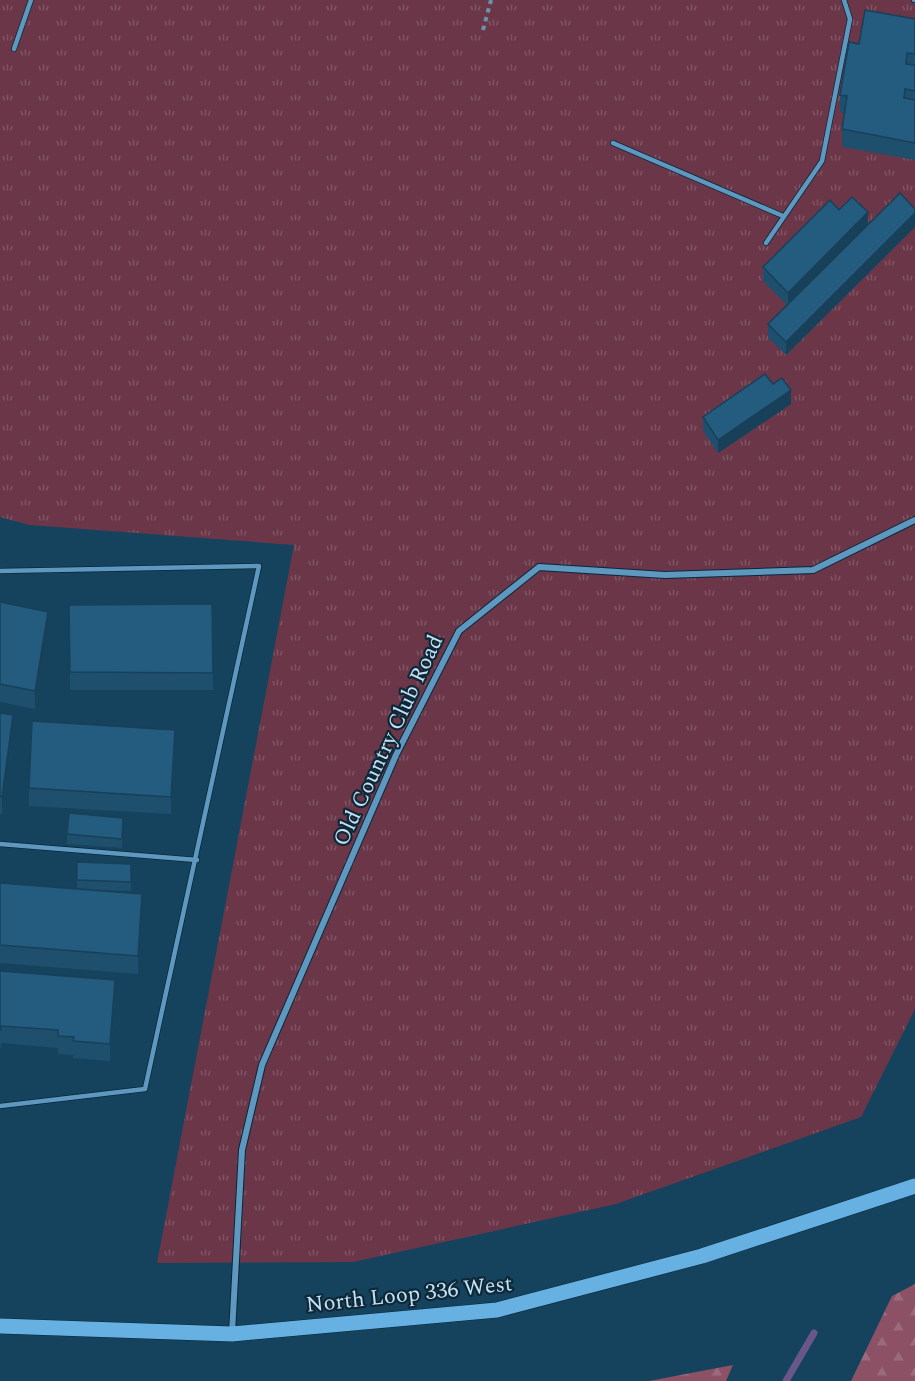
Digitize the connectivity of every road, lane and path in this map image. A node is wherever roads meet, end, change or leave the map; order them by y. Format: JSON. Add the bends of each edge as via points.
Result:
{"nodes":[{"id":1,"x":31,"y":0,"type":"edge"},
{"id":2,"x":491,"y":0,"type":"edge"},
{"id":3,"x":844,"y":0,"type":"edge"},
{"id":4,"x":483,"y":30,"type":"dead end"},
{"id":5,"x":14,"y":49,"type":"dead end"},
{"id":6,"x":613,"y":143,"type":"dead end"},
{"id":7,"x":783,"y":216,"type":"junction"},
{"id":8,"x":765,"y":243,"type":"dead end"},
{"id":9,"x":915,"y":520,"type":"edge"},
{"id":10,"x":0,"y":571,"type":"edge"},
{"id":11,"x":0,"y":844,"type":"edge"},
{"id":12,"x":196,"y":860,"type":"junction"},
{"id":13,"x":0,"y":1106,"type":"edge"},
{"id":14,"x":915,"y":1186,"type":"edge"},
{"id":15,"x":0,"y":1326,"type":"edge"},
{"id":16,"x":232,"y":1334,"type":"junction"}],
"edges":[{"from":1,"to":5,"type":"lane"},
{"from":2,"to":4,"type":"path"},
{"from":3,"to":7,"type":"lane","via":[[850,19],[822,161]]},
{"from":6,"to":7,"type":"lane"},
{"from":7,"to":8,"type":"lane"},
{"from":9,"to":16,"type":"street","name":"Old Country Club Road","via":[[813,570],[665,575],[539,567],[459,631],[396,755],[262,1065],[242,1150]]},
{"from":10,"to":12,"type":"lane","via":[[259,566]]},
{"from":11,"to":12,"type":"lane"},
{"from":12,"to":13,"type":"lane","via":[[145,1089]]},
{"from":14,"to":16,"type":"main road","name":"North Loop 336 West","via":[[702,1256],[497,1310]]},
{"from":15,"to":16,"type":"main road","name":"North Loop 336 West"}]}
